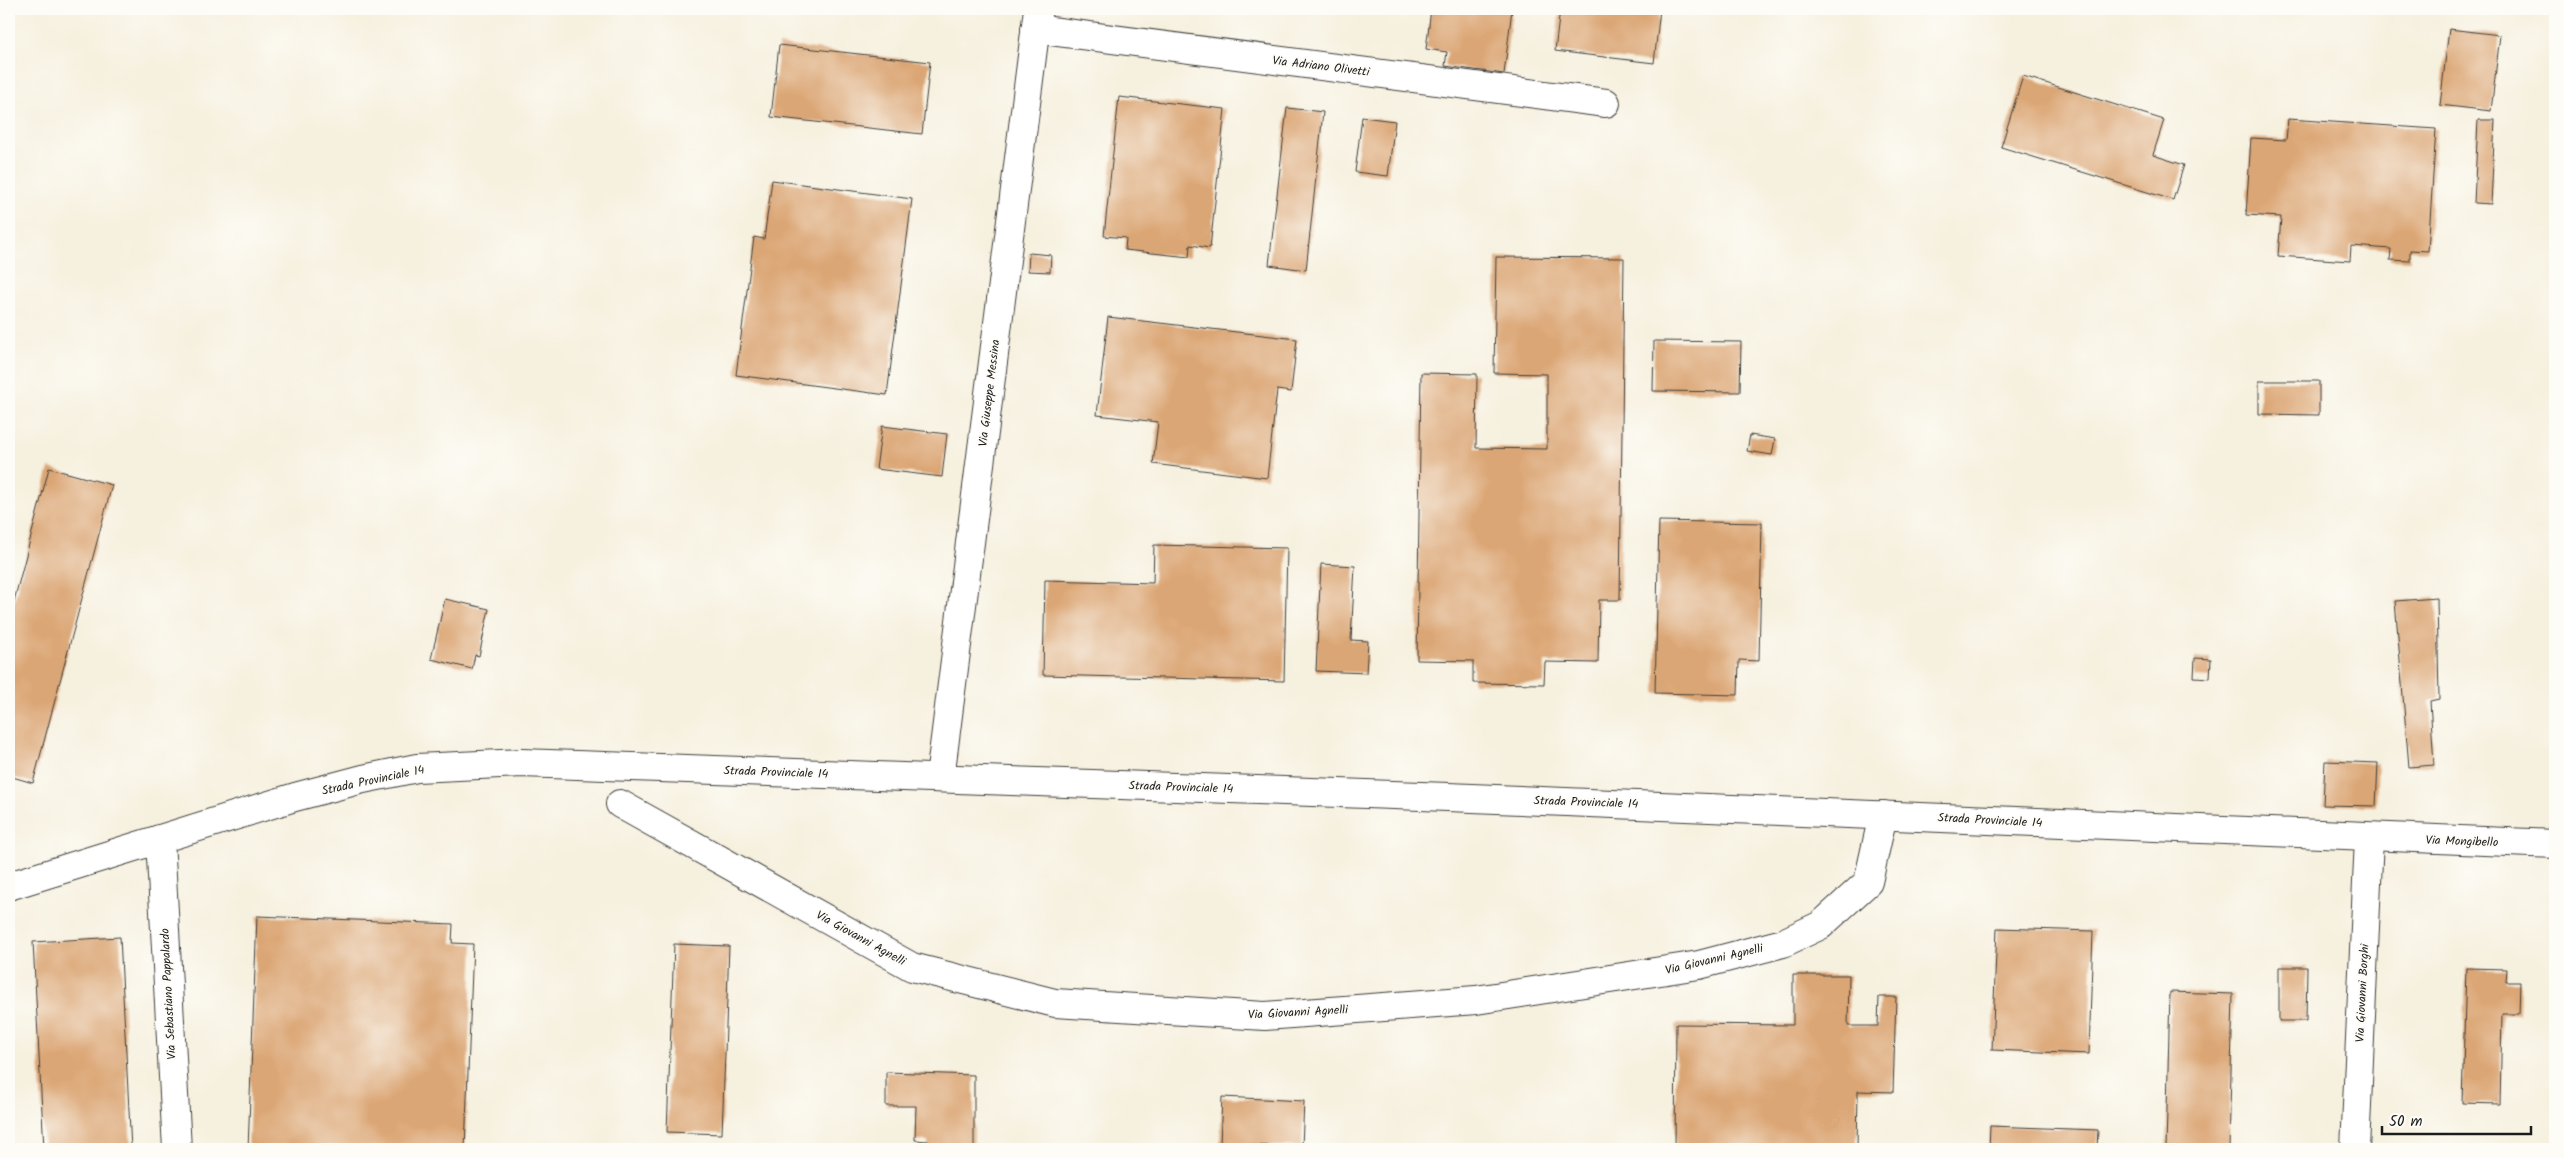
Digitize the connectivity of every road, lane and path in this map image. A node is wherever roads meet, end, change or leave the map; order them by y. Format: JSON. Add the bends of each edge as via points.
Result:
{"nodes":[{"id":1,"x":1037,"y":19,"type":"edge"},
{"id":2,"x":1606,"y":102,"type":"dead end"},
{"id":3,"x":940,"y":778,"type":"junction"},
{"id":4,"x":620,"y":804,"type":"dead end"},
{"id":5,"x":1883,"y":815,"type":"junction"},
{"id":6,"x":2370,"y":838,"type":"junction"},
{"id":7,"x":160,"y":839,"type":"junction"},
{"id":8,"x":2555,"y":844,"type":"edge"},
{"id":9,"x":9,"y":886,"type":"edge"},
{"id":10,"x":176,"y":1149,"type":"edge"},
{"id":11,"x":2355,"y":1149,"type":"edge"}],
"edges":[{"from":1,"to":2,"type":"street","name":"Via Adriano Olivetti"},
{"from":1,"to":3,"type":"street","name":"Via Giuseppe Messina"},
{"from":3,"to":5,"type":"street","name":"Strada Provinciale 14"},
{"from":3,"to":7,"type":"street","name":"Strada Provinciale 14","via":[[522,764],[417,768],[295,798]]},
{"from":4,"to":5,"type":"street","name":"Via Giovanni Agnelli","via":[[912,967],[1055,1002],[1265,1016],[1476,1000],[1699,965],[1783,943],[1821,925],[1868,882]]},
{"from":5,"to":6,"type":"street","name":"Strada Provinciale 14"},
{"from":6,"to":8,"type":"street","name":"Via Mongibello"},
{"from":6,"to":11,"type":"street","name":"Via Giovanni Borghi"},
{"from":7,"to":9,"type":"street","name":"Strada Provinciale 14"},
{"from":7,"to":10,"type":"street","name":"Via Sebastiano Pappalardo"}]}
